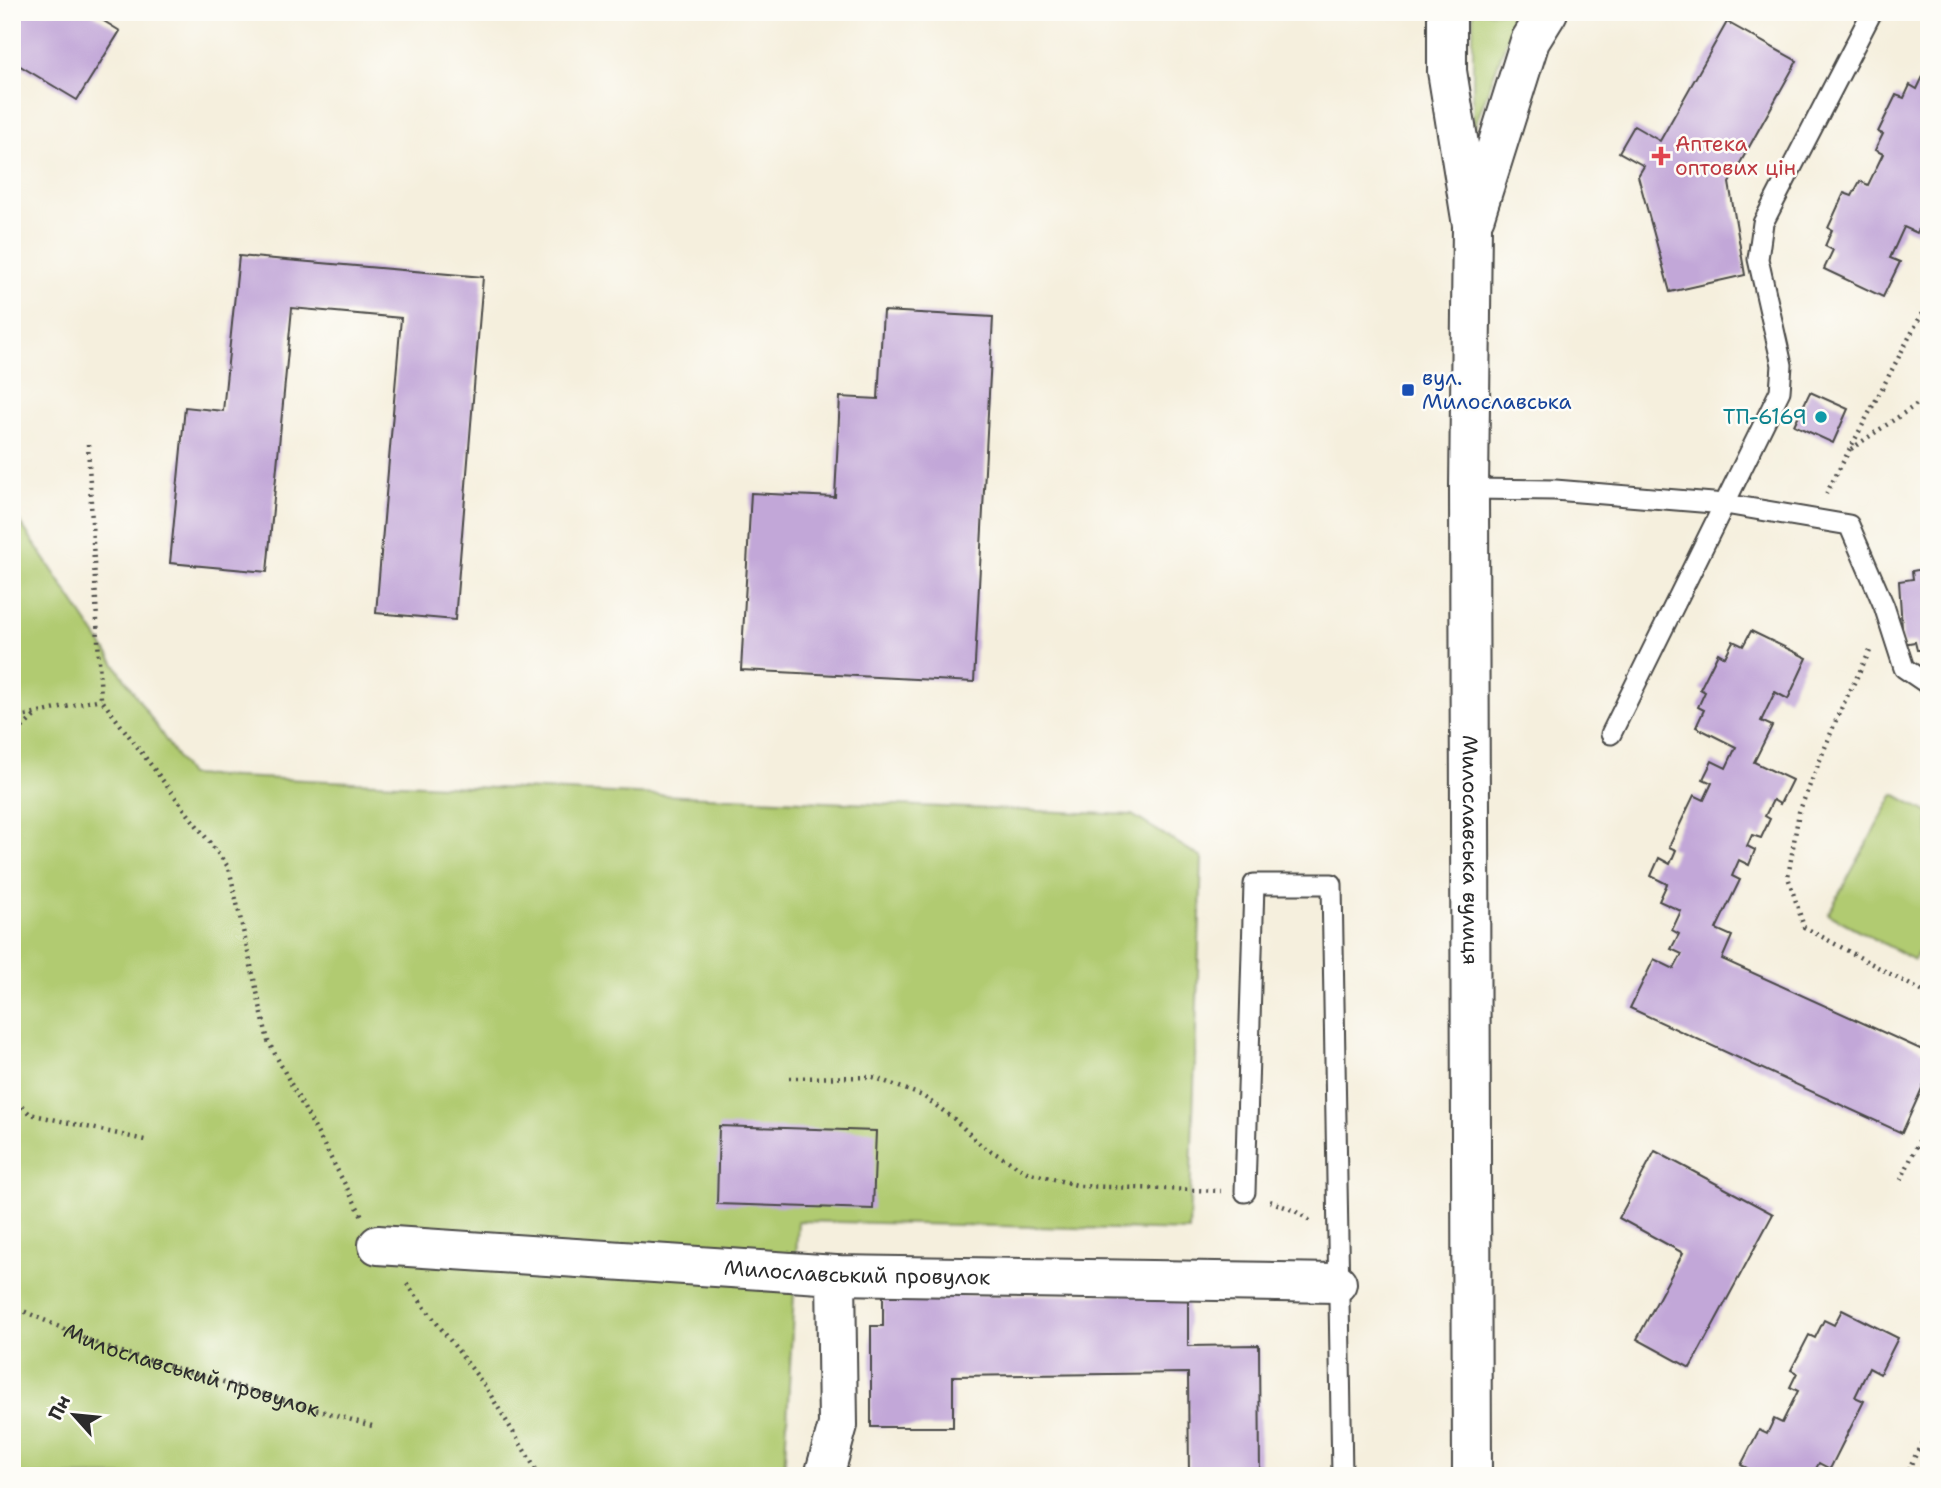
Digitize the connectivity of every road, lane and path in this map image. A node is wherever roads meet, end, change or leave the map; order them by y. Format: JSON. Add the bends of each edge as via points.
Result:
{"nodes":[{"id":1,"x":1447,"y":12,"type":"edge"},
{"id":2,"x":1548,"y":12,"type":"edge"},
{"id":3,"x":1872,"y":12,"type":"edge"},
{"id":4,"x":1472,"y":225,"type":"junction"},
{"id":5,"x":1929,"y":300,"type":"edge"},
{"id":6,"x":1929,"y":396,"type":"edge"},
{"id":7,"x":88,"y":444,"type":"dead end"},
{"id":8,"x":1850,"y":449,"type":"junction"},
{"id":9,"x":1469,"y":489,"type":"junction"},
{"id":10,"x":1725,"y":504,"type":"junction"},
{"id":11,"x":1813,"y":519,"type":"junction"},
{"id":12,"x":1888,"y":616,"type":"junction"},
{"id":13,"x":1929,"y":685,"type":"edge"},
{"id":14,"x":101,"y":699,"type":"junction"},
{"id":15,"x":37,"y":713,"type":"junction"},
{"id":16,"x":12,"y":719,"type":"edge"},
{"id":17,"x":1611,"y":734,"type":"dead end"},
{"id":18,"x":12,"y":737,"type":"edge"},
{"id":19,"x":1929,"y":995,"type":"edge"},
{"id":20,"x":789,"y":1078,"type":"dead end"},
{"id":21,"x":12,"y":1097,"type":"edge"},
{"id":22,"x":1929,"y":1119,"type":"edge"},
{"id":23,"x":149,"y":1141,"type":"dead end"},
{"id":24,"x":1901,"y":1180,"type":"dead end"},
{"id":25,"x":1245,"y":1192,"type":"junction"},
{"id":26,"x":1336,"y":1237,"type":"junction"},
{"id":27,"x":378,"y":1245,"type":"junction"},
{"id":28,"x":836,"y":1275,"type":"junction"},
{"id":29,"x":1337,"y":1283,"type":"junction"},
{"id":30,"x":12,"y":1306,"type":"edge"},
{"id":31,"x":372,"y":1426,"type":"dead end"},
{"id":32,"x":1929,"y":1429,"type":"edge"},
{"id":33,"x":540,"y":1476,"type":"edge"},
{"id":34,"x":824,"y":1476,"type":"edge"},
{"id":35,"x":1342,"y":1476,"type":"edge"},
{"id":36,"x":1472,"y":1476,"type":"edge"},
{"id":37,"x":1905,"y":1476,"type":"edge"}],
"edges":[{"from":1,"to":4,"type":"main road","name":"Милославська вулиця","via":[[1447,71]]},
{"from":2,"to":4,"type":"main road","name":"Милославська вулиця","via":[[1530,41]]},
{"from":3,"to":10,"type":"lane","via":[[1763,223],[1758,259],[1782,365],[1780,391]]},
{"from":4,"to":9,"type":"main road","name":"Милославська вулиця"},
{"from":5,"to":8,"type":"path"},
{"from":6,"to":8,"type":"path"},
{"from":7,"to":14,"type":"path"},
{"from":8,"to":11,"type":"path"},
{"from":9,"to":10,"type":"lane","via":[[1555,490]]},
{"from":9,"to":36,"type":"main road","name":"Милославська вулиця"},
{"from":10,"to":11,"type":"lane"},
{"from":10,"to":17,"type":"lane"},
{"from":11,"to":12,"type":"lane","via":[[1849,525]]},
{"from":12,"to":13,"type":"lane","via":[[1904,668]]},
{"from":12,"to":19,"type":"path","via":[[1839,713],[1799,812],[1788,877],[1804,928]]},
{"from":14,"to":15,"type":"path"},
{"from":14,"to":27,"type":"path","via":[[229,868],[268,1041]]},
{"from":15,"to":16,"type":"path"},
{"from":15,"to":18,"type":"path"},
{"from":20,"to":25,"type":"path","via":[[873,1077],[923,1097],[981,1145],[1027,1172],[1080,1186]]},
{"from":21,"to":23,"type":"path","via":[[30,1114]]},
{"from":22,"to":24,"type":"path"},
{"from":25,"to":26,"type":"path","via":[[1295,1211]]},
{"from":25,"to":26,"type":"lane","via":[[1254,884],[1332,884]]},
{"from":26,"to":29,"type":"lane"},
{"from":27,"to":28,"type":"main road","name":"Милославський провулок"},
{"from":27,"to":33,"type":"path","via":[[485,1386]]},
{"from":28,"to":29,"type":"main road","name":"Милославський провулок"},
{"from":28,"to":34,"type":"main road","via":[[838,1425]]},
{"from":29,"to":35,"type":"lane"},
{"from":30,"to":31,"type":"path","name":"Милославський провулок","via":[[105,1347]]},
{"from":32,"to":37,"type":"path"}]}
